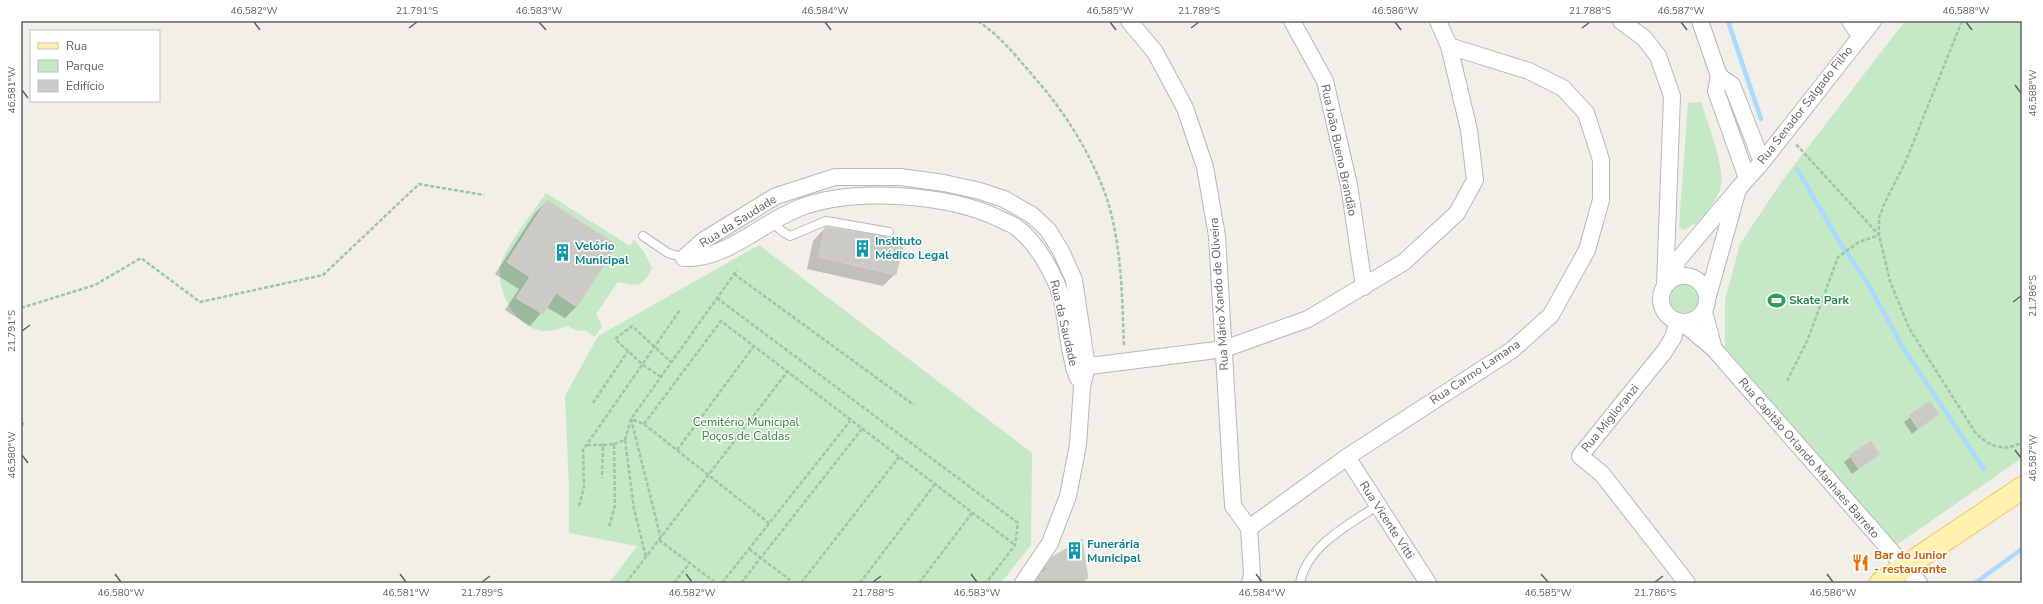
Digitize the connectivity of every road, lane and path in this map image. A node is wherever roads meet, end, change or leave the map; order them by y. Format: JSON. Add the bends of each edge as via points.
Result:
{"nodes":[{"id":1,"x":978,"y":21,"type":"edge"},
{"id":2,"x":1129,"y":21,"type":"edge"},
{"id":3,"x":1292,"y":21,"type":"edge"},
{"id":4,"x":1438,"y":21,"type":"edge"},
{"id":5,"x":1621,"y":21,"type":"edge"},
{"id":6,"x":1700,"y":21,"type":"edge"},
{"id":7,"x":1850,"y":21,"type":"edge"},
{"id":8,"x":1873,"y":21,"type":"edge"},
{"id":9,"x":1962,"y":21,"type":"edge"},
{"id":10,"x":1860,"y":36,"type":"junction"},
{"id":11,"x":1449,"y":46,"type":"junction"},
{"id":12,"x":1719,"y":76,"type":"junction"},
{"id":13,"x":1785,"y":132,"type":"junction"},
{"id":14,"x":1762,"y":162,"type":"junction"},
{"id":15,"x":1742,"y":183,"type":"junction"},
{"id":16,"x":484,"y":195,"type":"dead end"},
{"id":17,"x":772,"y":222,"type":"junction"},
{"id":18,"x":889,"y":232,"type":"dead end"},
{"id":19,"x":1879,"y":235,"type":"junction"},
{"id":20,"x":644,"y":236,"type":"dead end"},
{"id":21,"x":704,"y":240,"type":"junction"},
{"id":22,"x":715,"y":254,"type":"junction"},
{"id":23,"x":684,"y":258,"type":"junction"},
{"id":24,"x":737,"y":270,"type":"dead end"},
{"id":25,"x":734,"y":274,"type":"junction"},
{"id":26,"x":1670,"y":282,"type":"junction"},
{"id":27,"x":1364,"y":287,"type":"junction"},
{"id":28,"x":1708,"y":296,"type":"junction"},
{"id":29,"x":717,"y":298,"type":"junction"},
{"id":30,"x":21,"y":308,"type":"edge"},
{"id":31,"x":680,"y":310,"type":"dead end"},
{"id":32,"x":1704,"y":312,"type":"junction"},
{"id":33,"x":1680,"y":322,"type":"junction"},
{"id":34,"x":754,"y":346,"type":"junction"},
{"id":35,"x":655,"y":348,"type":"junction"},
{"id":36,"x":1224,"y":349,"type":"junction"},
{"id":37,"x":1714,"y":349,"type":"junction"},
{"id":38,"x":628,"y":351,"type":"junction"},
{"id":39,"x":671,"y":362,"type":"junction"},
{"id":40,"x":1124,"y":362,"type":"junction"},
{"id":41,"x":643,"y":365,"type":"junction"},
{"id":42,"x":1081,"y":367,"type":"junction"},
{"id":43,"x":788,"y":372,"type":"junction"},
{"id":44,"x":661,"y":377,"type":"junction"},
{"id":45,"x":1787,"y":381,"type":"dead end"},
{"id":46,"x":593,"y":403,"type":"dead end"},
{"id":47,"x":914,"y":405,"type":"dead end"},
{"id":48,"x":21,"y":417,"type":"edge"},
{"id":49,"x":631,"y":419,"type":"junction"},
{"id":50,"x":850,"y":420,"type":"junction"},
{"id":51,"x":644,"y":424,"type":"junction"},
{"id":52,"x":21,"y":428,"type":"edge"},
{"id":53,"x":862,"y":429,"type":"junction"},
{"id":54,"x":625,"y":440,"type":"junction"},
{"id":55,"x":2022,"y":442,"type":"edge"},
{"id":56,"x":614,"y":444,"type":"junction"},
{"id":57,"x":586,"y":445,"type":"junction"},
{"id":58,"x":603,"y":445,"type":"junction"},
{"id":59,"x":677,"y":450,"type":"junction"},
{"id":60,"x":899,"y":457,"type":"junction"},
{"id":61,"x":1347,"y":457,"type":"junction"},
{"id":62,"x":710,"y":475,"type":"junction"},
{"id":63,"x":602,"y":478,"type":"dead end"},
{"id":64,"x":935,"y":484,"type":"junction"},
{"id":65,"x":2022,"y":488,"type":"edge"},
{"id":66,"x":579,"y":506,"type":"dead end"},
{"id":67,"x":1378,"y":506,"type":"junction"},
{"id":68,"x":972,"y":513,"type":"junction"},
{"id":69,"x":769,"y":523,"type":"junction"},
{"id":70,"x":609,"y":527,"type":"dead end"},
{"id":71,"x":1249,"y":528,"type":"junction"},
{"id":72,"x":660,"y":540,"type":"junction"},
{"id":73,"x":1015,"y":545,"type":"junction"},
{"id":74,"x":749,"y":549,"type":"junction"},
{"id":75,"x":646,"y":557,"type":"junction"},
{"id":76,"x":761,"y":558,"type":"junction"},
{"id":77,"x":689,"y":564,"type":"junction"},
{"id":78,"x":1904,"y":567,"type":"junction"},
{"id":79,"x":1682,"y":581,"type":"edge"},
{"id":80,"x":626,"y":583,"type":"edge"},
{"id":81,"x":674,"y":583,"type":"edge"},
{"id":82,"x":716,"y":583,"type":"edge"},
{"id":83,"x":722,"y":583,"type":"edge"},
{"id":84,"x":741,"y":583,"type":"edge"},
{"id":85,"x":794,"y":583,"type":"edge"},
{"id":86,"x":801,"y":583,"type":"edge"},
{"id":87,"x":860,"y":583,"type":"edge"},
{"id":88,"x":919,"y":583,"type":"edge"},
{"id":89,"x":986,"y":583,"type":"edge"},
{"id":90,"x":1023,"y":583,"type":"edge"},
{"id":91,"x":1250,"y":583,"type":"edge"},
{"id":92,"x":1300,"y":583,"type":"edge"},
{"id":93,"x":1428,"y":583,"type":"edge"},
{"id":94,"x":1881,"y":583,"type":"edge"},
{"id":95,"x":1918,"y":583,"type":"edge"}],
"edges":[{"from":1,"to":40,"type":"path","via":[[1016,55],[1052,97],[1080,139],[1106,196],[1117,246]]},
{"from":2,"to":36,"type":"street","name":"Rua Mário Xando de Oliveira","via":[[1155,52],[1185,108],[1205,167],[1217,236]]},
{"from":3,"to":27,"type":"street","name":"Rua João Bueno Brandão","via":[[1325,81],[1349,185]]},
{"from":4,"to":11,"type":"street"},
{"from":5,"to":26,"type":"street","via":[[1644,38],[1658,56],[1672,96]]},
{"from":6,"to":12,"type":"street"},
{"from":7,"to":10,"type":"street"},
{"from":8,"to":10,"type":"street","name":"Rua Senador Salgado Filho"},
{"from":9,"to":19,"type":"path","via":[[1905,163],[1885,202],[1879,218]]},
{"from":10,"to":13,"type":"street","name":"Rua Senador Salgado Filho"},
{"from":11,"to":27,"type":"street","via":[[1469,130],[1475,180],[1457,213],[1404,262]]},
{"from":11,"to":61,"type":"street","name":"Rua Carmo Lamana","via":[[1529,71],[1562,88],[1586,113],[1601,160],[1601,200],[1587,250],[1551,315],[1512,350]]},
{"from":12,"to":14,"type":"street","via":[[1732,84]]},
{"from":12,"to":15,"type":"street","via":[[1716,91]]},
{"from":13,"to":14,"type":"street","name":"Rua Senador Salgado Filho"},
{"from":13,"to":19,"type":"path"},
{"from":14,"to":15,"type":"street","name":"Rua Senador Salgado Filho"},
{"from":15,"to":26,"type":"street","name":"Rua Senador Salgado Filho","via":[[1677,261]]},
{"from":15,"to":28,"type":"street"},
{"from":16,"to":30,"type":"path","via":[[419,184],[323,275],[200,302],[141,258],[95,285]]},
{"from":17,"to":18,"type":"lane","via":[[790,236],[826,221]]},
{"from":17,"to":22,"type":"street","name":"Rua da Saudade"},
{"from":17,"to":42,"type":"street","name":"Rua da Saudade","via":[[806,206],[839,197],[942,200],[987,213],[1016,227],[1034,244],[1046,261],[1055,280]]},
{"from":19,"to":45,"type":"path","via":[[1859,242],[1838,257],[1808,339]]},
{"from":19,"to":55,"type":"path","via":[[1890,281],[1909,328],[1975,432],[1991,446],[2003,448]]},
{"from":20,"to":23,"type":"lane","via":[[668,254]]},
{"from":21,"to":22,"type":"lane"},
{"from":21,"to":23,"type":"street","name":"Rua da Saudade"},
{"from":21,"to":42,"type":"street","name":"Rua da Saudade","via":[[776,196],[835,177],[900,177],[944,183],[1004,199],[1032,214],[1048,230],[1061,251],[1074,280]]},
{"from":22,"to":23,"type":"street","name":"Rua da Saudade","via":[[703,258]]},
{"from":24,"to":25,"type":"path"},
{"from":25,"to":29,"type":"path"},
{"from":25,"to":47,"type":"path"},
{"from":26,"to":28,"type":"street","via":[[1682,275],[1696,279],[1702,283]]},
{"from":26,"to":33,"type":"street","via":[[1661,300],[1662,307],[1672,318]]},
{"from":27,"to":36,"type":"street","via":[[1308,319]]},
{"from":28,"to":32,"type":"street"},
{"from":29,"to":39,"type":"path"},
{"from":29,"to":73,"type":"path","via":[[1018,523]]},
{"from":31,"to":35,"type":"path"},
{"from":32,"to":33,"type":"street","via":[[1698,318]]},
{"from":32,"to":37,"type":"street"},
{"from":33,"to":37,"type":"street","name":"Rua Capitão Orlando Manhaes Barreto"},
{"from":33,"to":79,"type":"street","name":"Rua Miglioranzi","via":[[1664,352],[1580,456],[1602,474]]},
{"from":34,"to":43,"type":"path"},
{"from":34,"to":51,"type":"path","via":[[721,321]]},
{"from":34,"to":59,"type":"path"},
{"from":35,"to":38,"type":"path","via":[[632,326],[615,339]]},
{"from":35,"to":39,"type":"path"},
{"from":35,"to":41,"type":"path"},
{"from":36,"to":40,"type":"street"},
{"from":36,"to":71,"type":"street","name":"Rua Mário Xando de Oliveira","via":[[1233,506]]},
{"from":37,"to":78,"type":"street","name":"Rua Capitão Orlando Manhaes Barreto"},
{"from":38,"to":41,"type":"path"},
{"from":38,"to":46,"type":"path"},
{"from":39,"to":44,"type":"path"},
{"from":40,"to":42,"type":"street"},
{"from":41,"to":44,"type":"path"},
{"from":41,"to":57,"type":"path"},
{"from":42,"to":90,"type":"street","name":"Rua da Saudade","via":[[1078,445],[1068,496],[1050,543]]},
{"from":43,"to":50,"type":"path"},
{"from":43,"to":62,"type":"path"},
{"from":44,"to":49,"type":"path"},
{"from":48,"to":52,"type":"path"},
{"from":49,"to":51,"type":"path"},
{"from":49,"to":54,"type":"path"},
{"from":49,"to":72,"type":"path"},
{"from":50,"to":53,"type":"path"},
{"from":50,"to":69,"type":"path"},
{"from":51,"to":59,"type":"path"},
{"from":53,"to":60,"type":"path"},
{"from":53,"to":76,"type":"path"},
{"from":54,"to":56,"type":"path"},
{"from":54,"to":75,"type":"path","via":[[634,509]]},
{"from":56,"to":58,"type":"path"},
{"from":56,"to":70,"type":"path","via":[[615,506]]},
{"from":57,"to":58,"type":"path"},
{"from":57,"to":66,"type":"path","via":[[584,487]]},
{"from":58,"to":63,"type":"path"},
{"from":59,"to":62,"type":"path"},
{"from":60,"to":64,"type":"path"},
{"from":60,"to":86,"type":"path"},
{"from":61,"to":67,"type":"street","name":"Rua Vicente Vitti"},
{"from":61,"to":71,"type":"street","name":"Rua Carmo Lamana"},
{"from":62,"to":69,"type":"path"},
{"from":62,"to":72,"type":"path"},
{"from":64,"to":68,"type":"path"},
{"from":64,"to":87,"type":"path"},
{"from":65,"to":78,"type":"main road"},
{"from":67,"to":92,"type":"lane","via":[[1326,542],[1310,558]]},
{"from":67,"to":93,"type":"street","name":"Rua Vicente Vitti"},
{"from":68,"to":73,"type":"path"},
{"from":68,"to":88,"type":"path"},
{"from":69,"to":74,"type":"path"},
{"from":71,"to":91,"type":"street","via":[[1252,574]]},
{"from":72,"to":75,"type":"path"},
{"from":72,"to":77,"type":"path"},
{"from":73,"to":89,"type":"path"},
{"from":74,"to":76,"type":"path"},
{"from":74,"to":83,"type":"path"},
{"from":75,"to":80,"type":"path"},
{"from":76,"to":84,"type":"path"},
{"from":76,"to":85,"type":"path"},
{"from":77,"to":81,"type":"path"},
{"from":77,"to":82,"type":"path"},
{"from":78,"to":94,"type":"main road"},
{"from":78,"to":95,"type":"street","name":"Rua Capitão Orlando Manhaes Barreto"}]}
